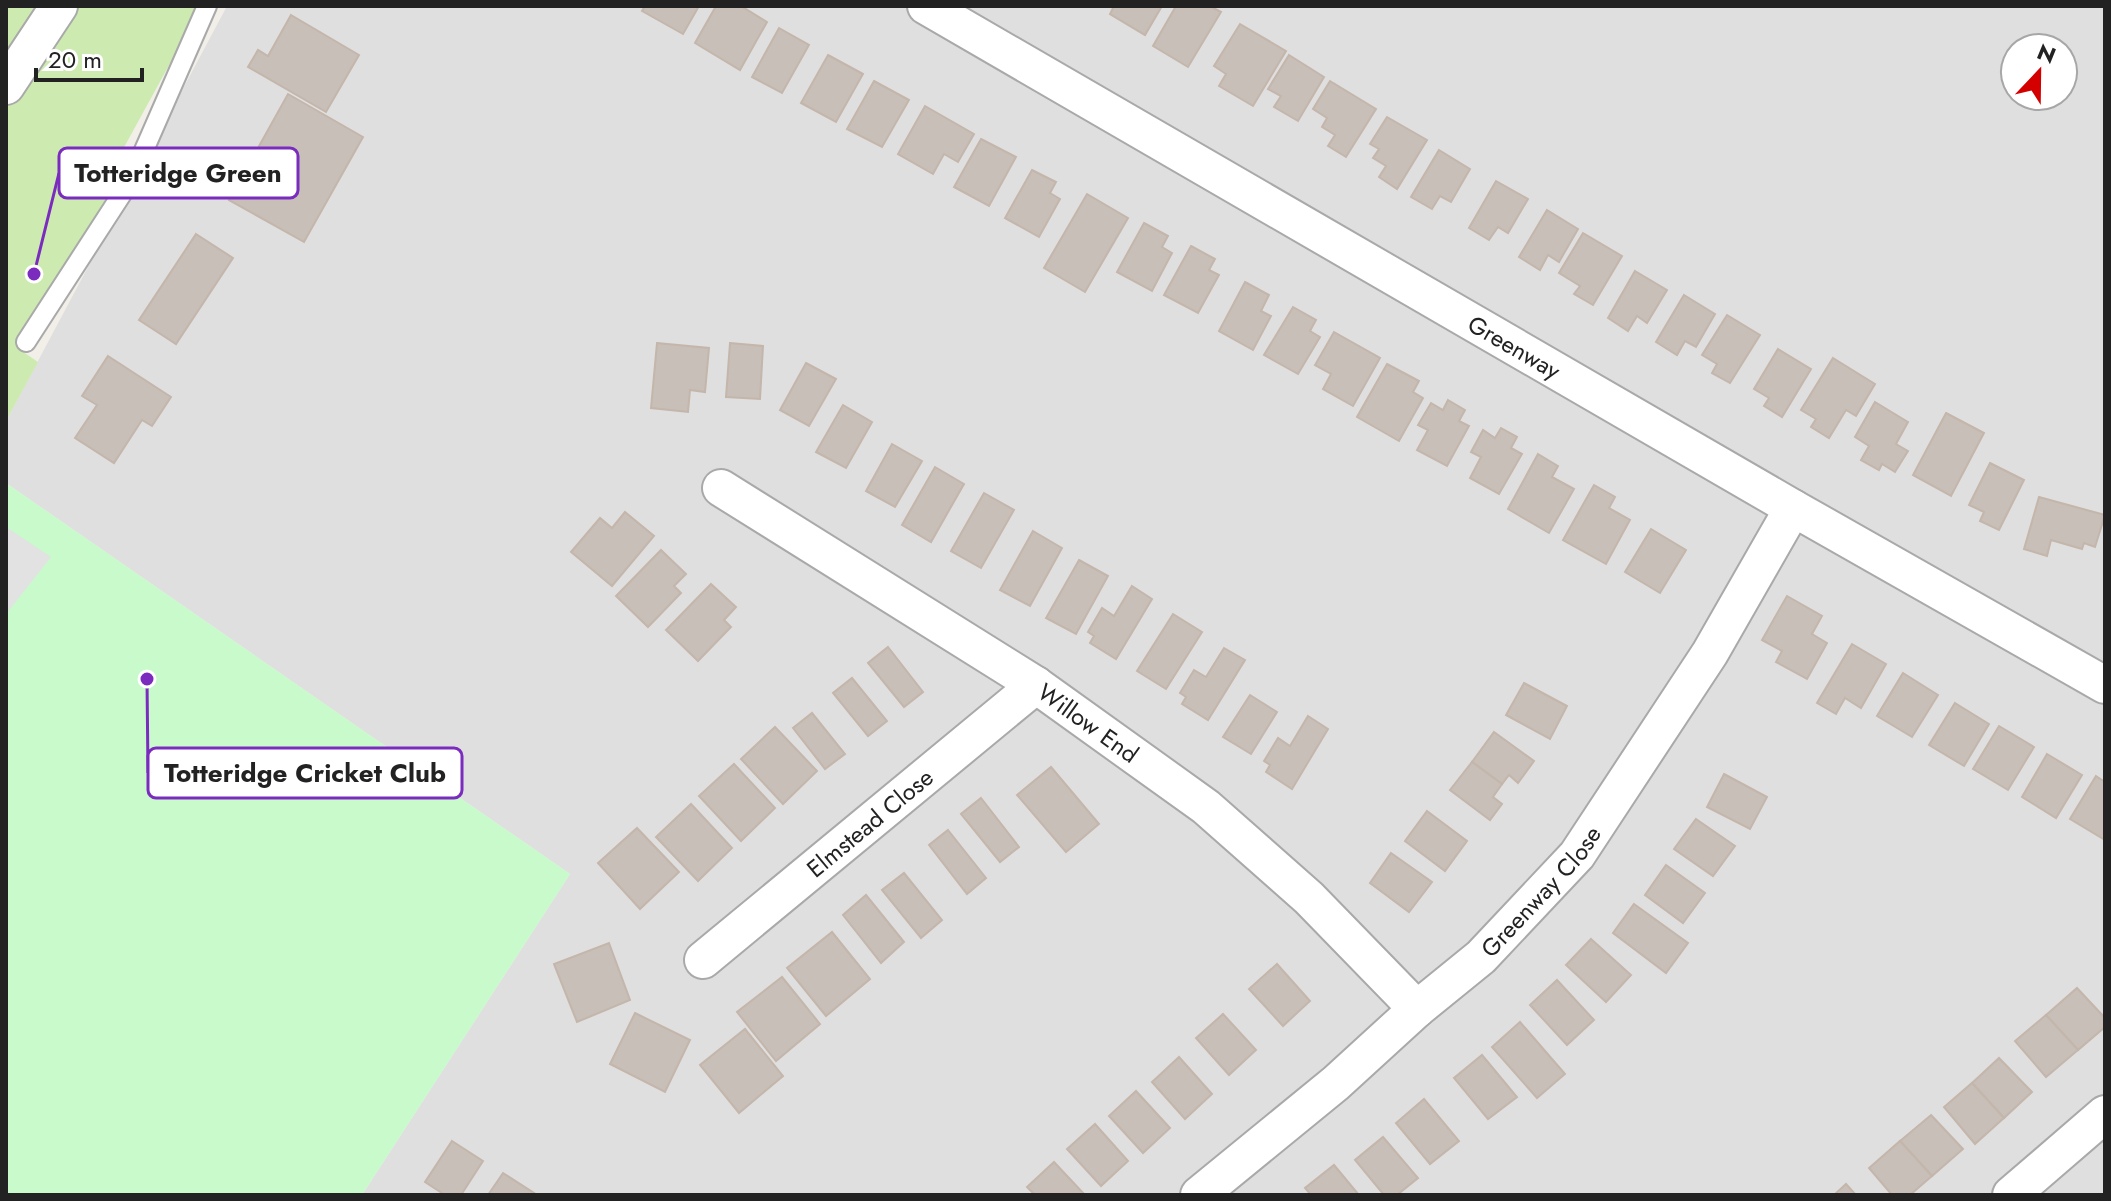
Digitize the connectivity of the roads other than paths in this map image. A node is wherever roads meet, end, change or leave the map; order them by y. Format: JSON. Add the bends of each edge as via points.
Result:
{"nodes":[{"id":1,"x":59,"y":6,"type":"edge"},
{"id":2,"x":207,"y":6,"type":"edge"},
{"id":3,"x":926,"y":6,"type":"edge"},
{"id":4,"x":6,"y":86,"type":"edge"},
{"id":5,"x":26,"y":342,"type":"dead end"},
{"id":6,"x":721,"y":488,"type":"dead end"},
{"id":7,"x":1793,"y":508,"type":"junction"},
{"id":8,"x":1036,"y":685,"type":"junction"},
{"id":9,"x":2105,"y":685,"type":"edge"},
{"id":10,"x":703,"y":960,"type":"dead end"},
{"id":11,"x":1417,"y":1009,"type":"junction"},
{"id":12,"x":2105,"y":1114,"type":"edge"},
{"id":13,"x":1199,"y":1195,"type":"edge"},
{"id":14,"x":2011,"y":1195,"type":"edge"}],
"edges":[{"from":1,"to":4,"type":"street"},
{"from":2,"to":5,"type":"lane","via":[[131,180]]},
{"from":3,"to":7,"type":"street","name":"Greenway"},
{"from":6,"to":8,"type":"street","name":"Willow End"},
{"from":7,"to":9,"type":"street","name":"Greenway"},
{"from":7,"to":11,"type":"street","name":"Greenway Close","via":[[1710,653],[1577,855],[1481,957]]},
{"from":8,"to":10,"type":"street","name":"Elmstead Close"},
{"from":8,"to":11,"type":"street","name":"Willow End","via":[[1206,807],[1309,898]]},
{"from":11,"to":13,"type":"street","name":"Greenway Close"},
{"from":12,"to":14,"type":"street"}]}
